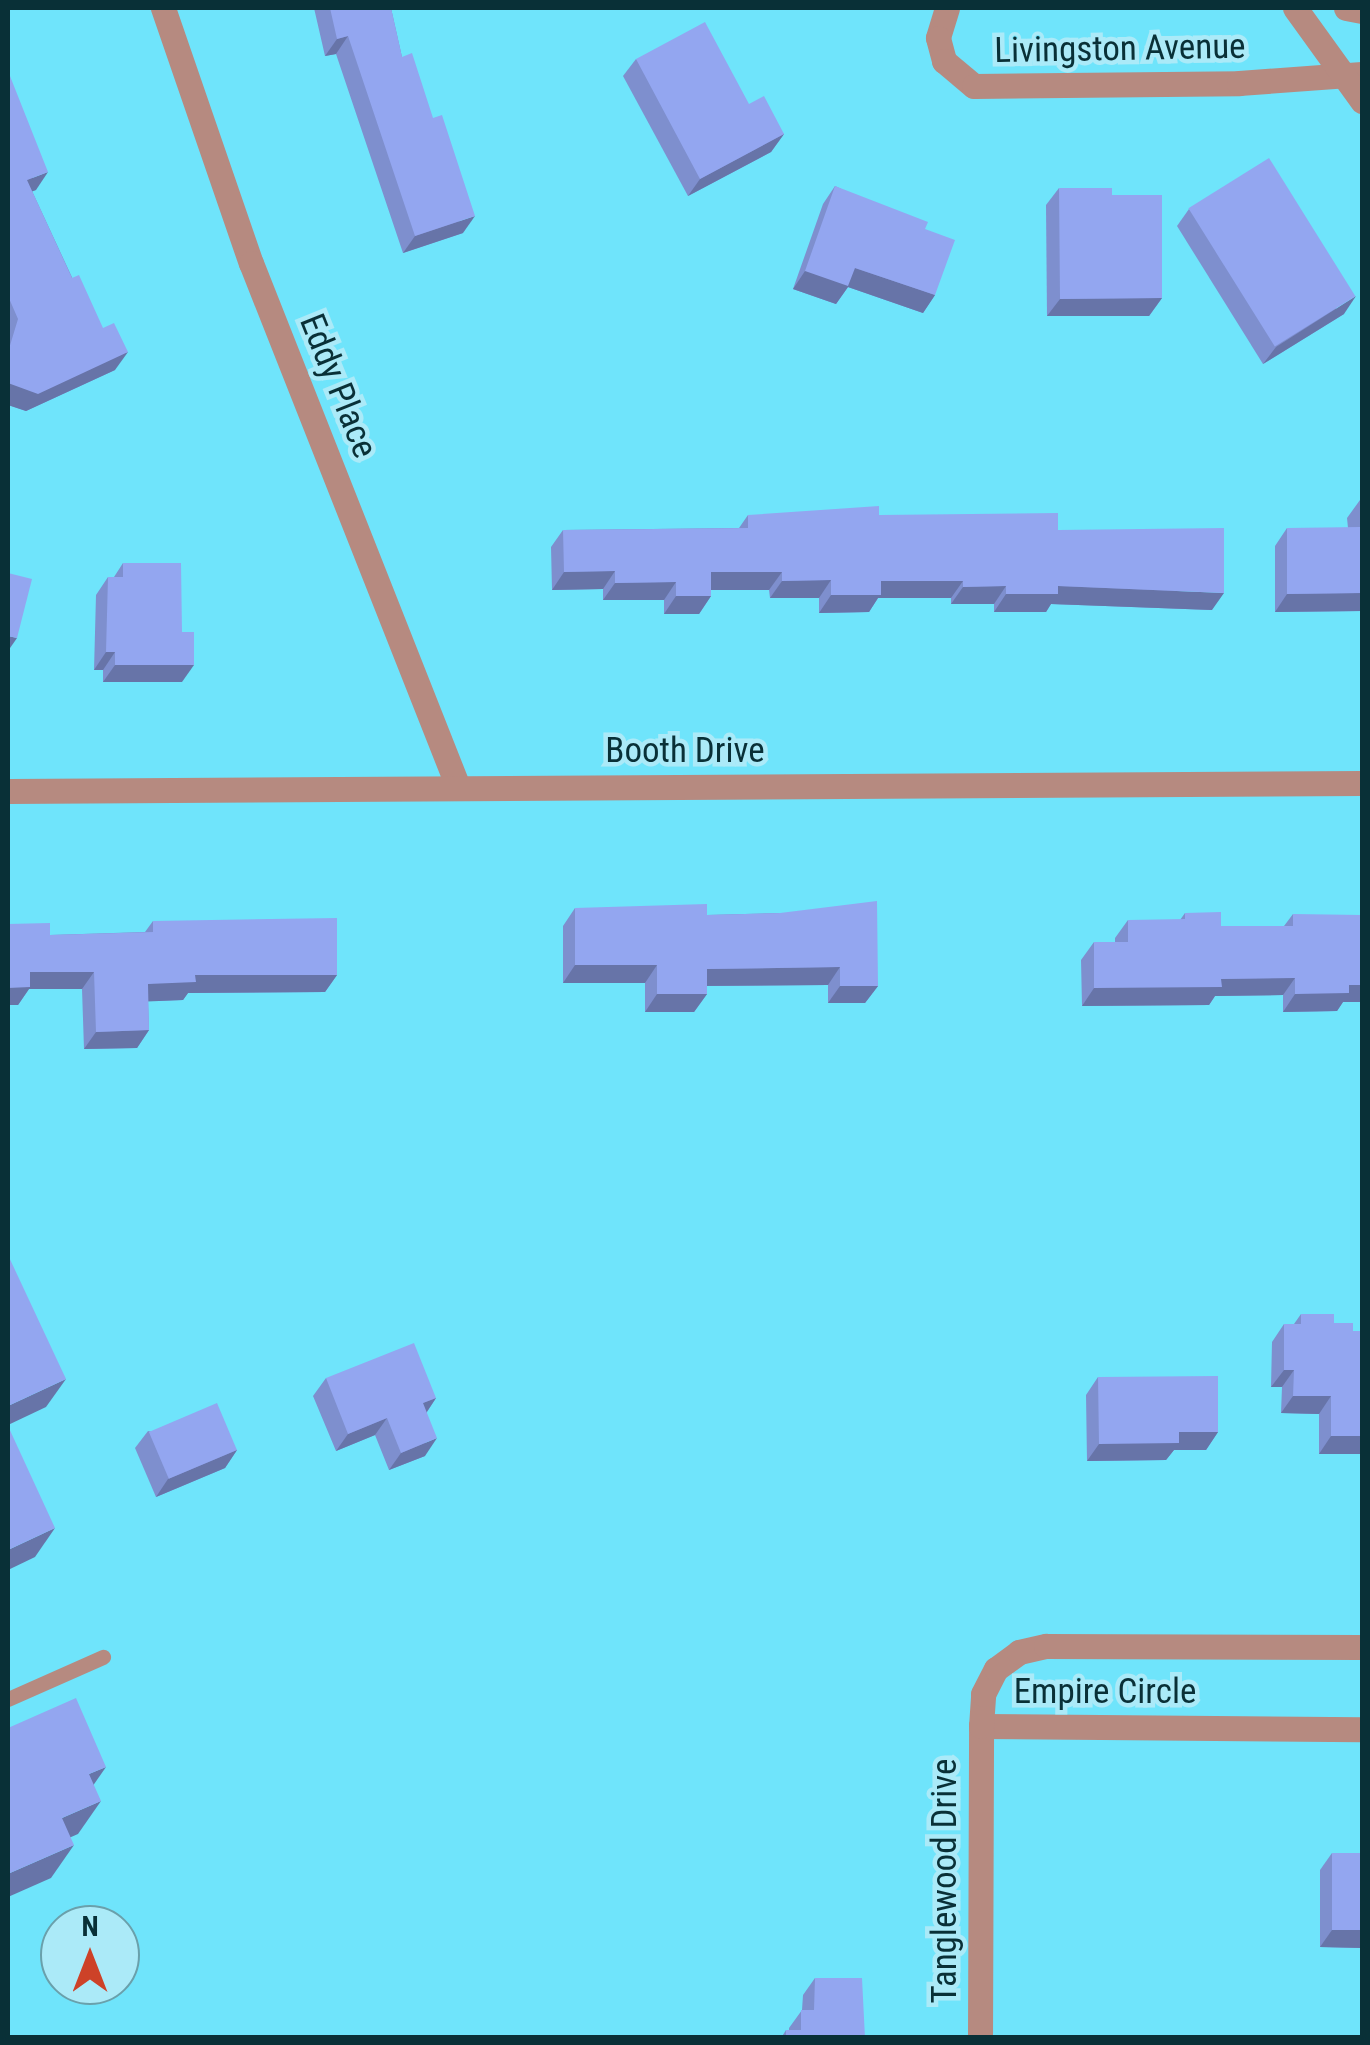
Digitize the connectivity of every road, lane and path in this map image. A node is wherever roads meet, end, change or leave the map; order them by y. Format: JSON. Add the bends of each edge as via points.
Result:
{"nodes":[{"id":1,"x":162,"y":8,"type":"edge"},
{"id":2,"x":947,"y":8,"type":"edge"},
{"id":3,"x":1294,"y":8,"type":"edge"},
{"id":4,"x":1346,"y":8,"type":"edge"},
{"id":5,"x":1362,"y":11,"type":"edge"},
{"id":6,"x":1354,"y":76,"type":"edge"},
{"id":7,"x":1362,"y":102,"type":"edge"},
{"id":8,"x":1362,"y":783,"type":"edge"},
{"id":9,"x":458,"y":787,"type":"junction"},
{"id":10,"x":8,"y":791,"type":"edge"},
{"id":11,"x":1362,"y":1647,"type":"edge"},
{"id":12,"x":102,"y":1657,"type":"dead end"},
{"id":13,"x":8,"y":1699,"type":"edge"},
{"id":14,"x":980,"y":1726,"type":"junction"},
{"id":15,"x":1362,"y":1729,"type":"edge"},
{"id":16,"x":980,"y":2038,"type":"edge"}],
"edges":[{"from":1,"to":9,"type":"street","name":"Eddy Place","via":[[251,263]]},
{"from":2,"to":6,"type":"street","name":"Livingston Avenue","via":[[938,38],[944,61],[974,86]]},
{"from":3,"to":6,"type":"street"},
{"from":4,"to":5,"type":"street"},
{"from":6,"to":7,"type":"street"},
{"from":8,"to":9,"type":"street","name":"Booth Drive"},
{"from":9,"to":10,"type":"street","name":"Booth Drive"},
{"from":11,"to":14,"type":"street","name":"Empire Circle","via":[[1046,1646],[1019,1652],[996,1669],[983,1694]]},
{"from":12,"to":13,"type":"lane"},
{"from":14,"to":15,"type":"street","name":"Empire Circle"},
{"from":14,"to":16,"type":"street","name":"Tanglewood Drive"}]}
